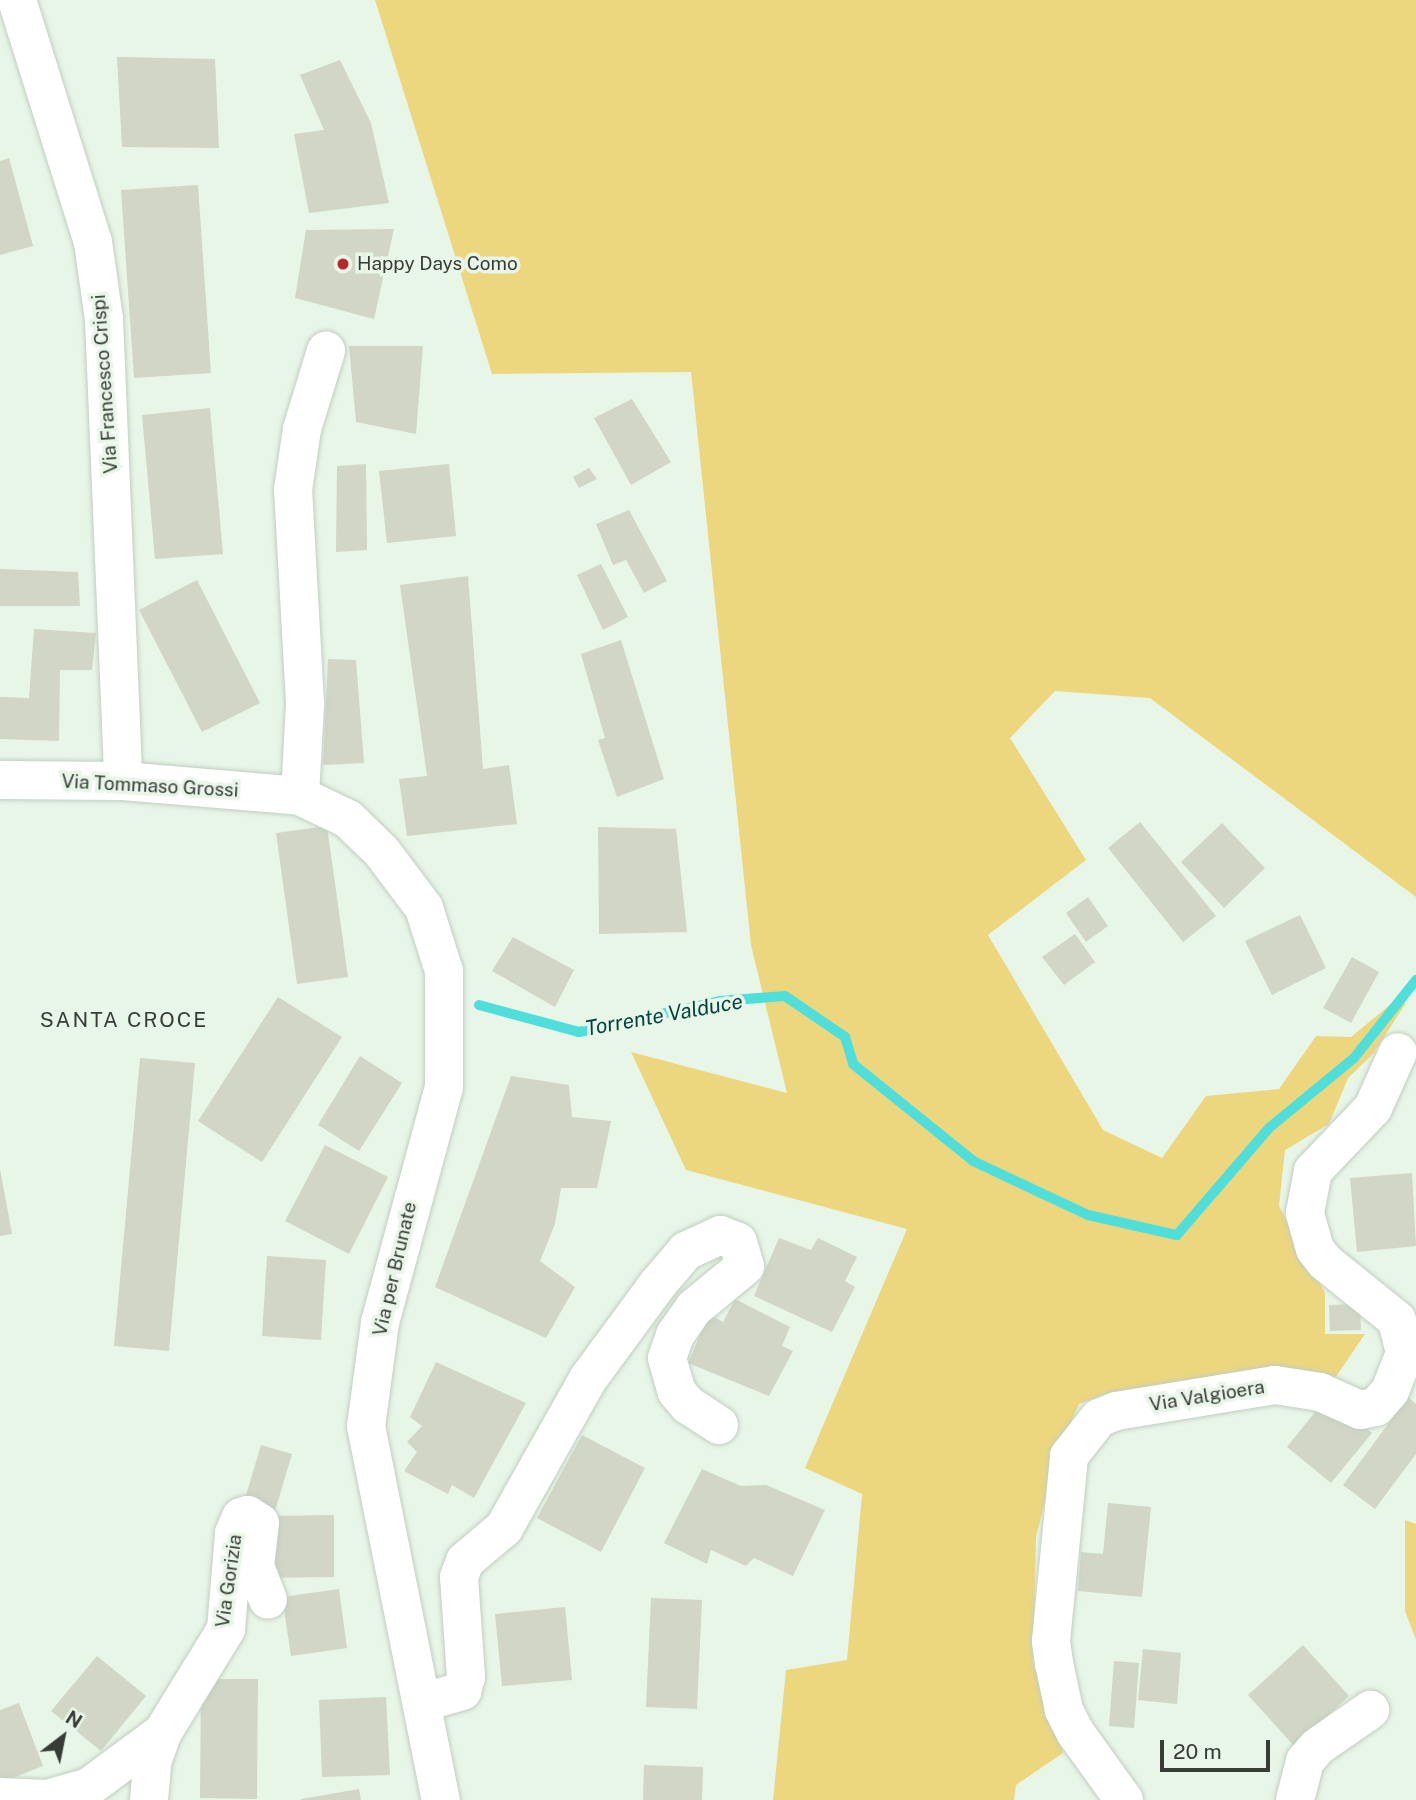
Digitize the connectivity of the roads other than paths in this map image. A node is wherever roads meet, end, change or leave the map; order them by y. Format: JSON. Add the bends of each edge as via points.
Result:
{"nodes":[{"id":1,"x":17,"y":0,"type":"edge"},
{"id":2,"x":326,"y":351,"type":"dead end"},
{"id":3,"x":0,"y":780,"type":"edge"},
{"id":4,"x":122,"y":781,"type":"junction"},
{"id":5,"x":300,"y":796,"type":"junction"},
{"id":6,"x":1398,"y":1052,"type":"dead end"},
{"id":7,"x":719,"y":1425,"type":"dead end"},
{"id":8,"x":268,"y":1600,"type":"dead end"},
{"id":9,"x":424,"y":1702,"type":"junction"},
{"id":10,"x":1370,"y":1710,"type":"dead end"},
{"id":11,"x":163,"y":1732,"type":"junction"},
{"id":12,"x":0,"y":1797,"type":"edge"},
{"id":13,"x":149,"y":1800,"type":"edge"},
{"id":14,"x":440,"y":1800,"type":"edge"},
{"id":15,"x":1124,"y":1800,"type":"edge"},
{"id":16,"x":1295,"y":1800,"type":"edge"}],
"edges":[{"from":1,"to":4,"type":"street","name":"Via Francesco Crispi","via":[[89,229],[104,319]]},
{"from":2,"to":5,"type":"street","via":[[302,429],[293,490],[305,703]]},
{"from":3,"to":4,"type":"street","name":"Via Tommaso Grossi"},
{"from":4,"to":5,"type":"street","name":"Via Tommaso Grossi"},
{"from":5,"to":9,"type":"street","name":"Via per Brunate","via":[[348,819],[382,852],[424,908],[444,971],[444,1087],[380,1323],[366,1426]]},
{"from":6,"to":15,"type":"street","name":"Via Valgioera","via":[[1373,1108],[1313,1171],[1305,1213],[1315,1249],[1325,1262],[1397,1320],[1405,1353],[1391,1391],[1376,1406],[1360,1410],[1320,1392],[1275,1385],[1116,1411],[1098,1418],[1069,1456],[1051,1641],[1054,1663],[1074,1732]]},
{"from":7,"to":9,"type":"street","via":[[677,1392],[667,1358],[675,1335],[694,1308],[744,1266],[738,1242],[720,1235],[686,1251],[657,1285],[581,1389],[504,1528],[465,1561],[459,1577],[466,1677],[462,1691]]},
{"from":8,"to":11,"type":"street","name":"Via Gorizia","via":[[255,1566],[260,1523],[248,1515],[241,1517],[234,1533],[226,1629]]},
{"from":9,"to":14,"type":"street","name":"Via per Brunate"},
{"from":10,"to":16,"type":"street","via":[[1317,1746],[1305,1761]]},
{"from":11,"to":12,"type":"street","name":"Via Gorizia","via":[[89,1787],[47,1799]]},
{"from":11,"to":13,"type":"street","name":"Via Gorizia","via":[[152,1762]]}]}
